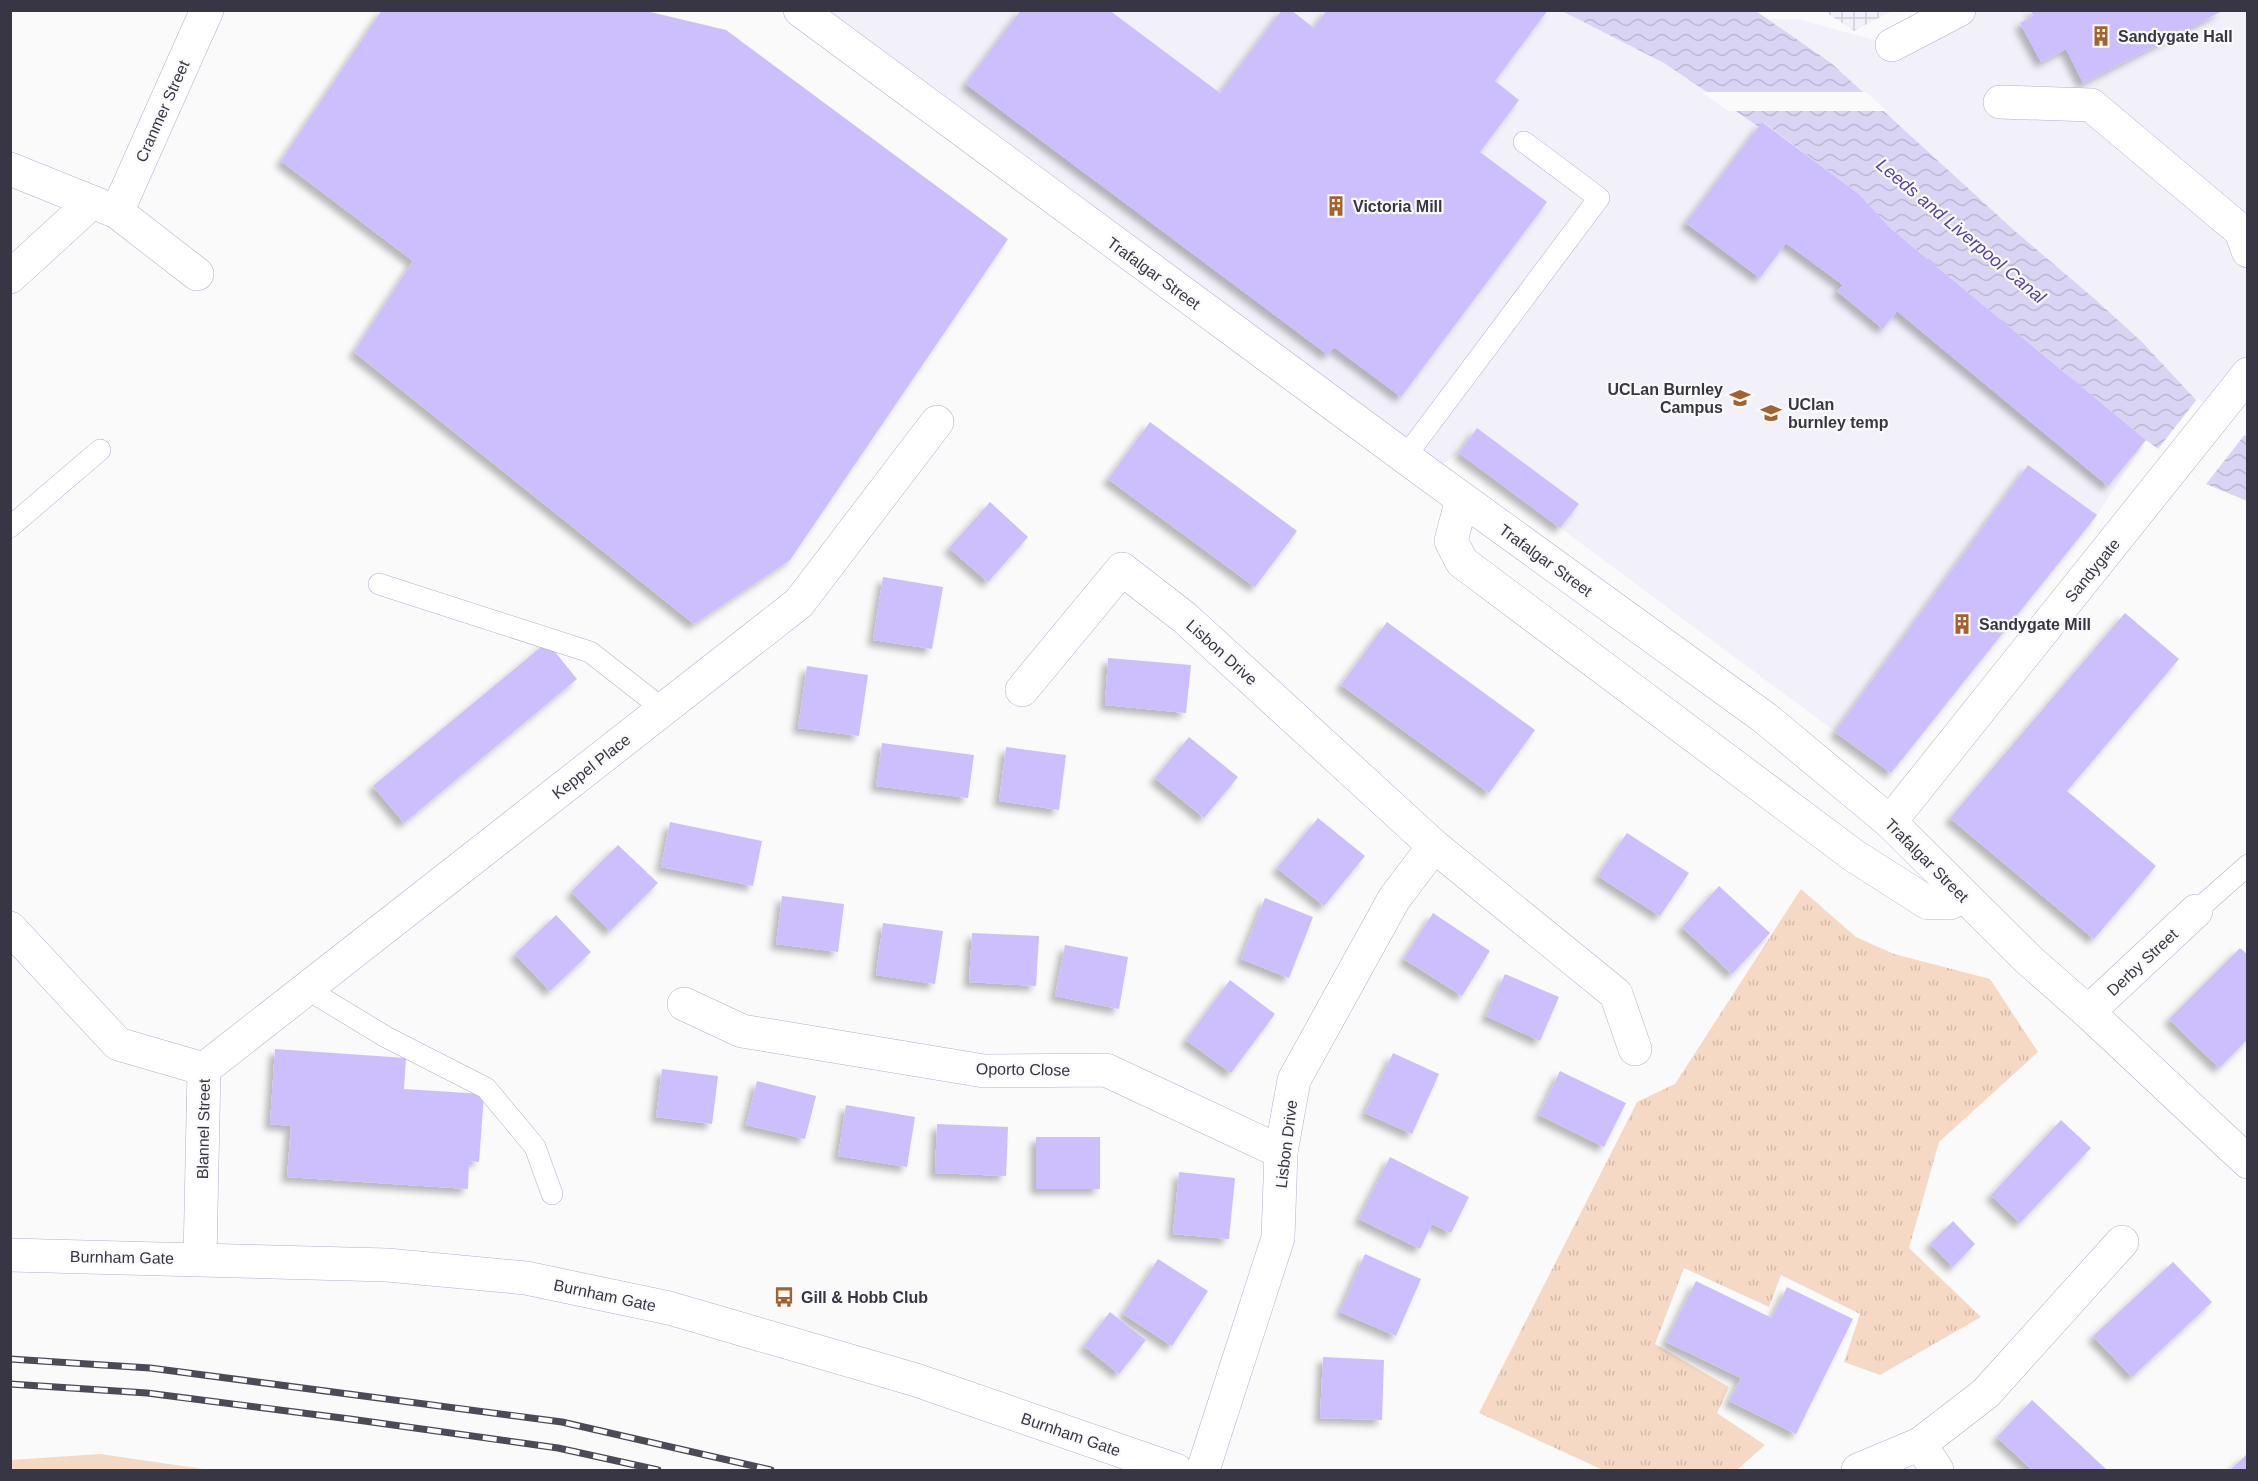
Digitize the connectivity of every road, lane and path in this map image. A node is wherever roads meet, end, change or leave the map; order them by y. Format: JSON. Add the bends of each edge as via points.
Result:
{"nodes":[{"id":1,"x":207,"y":10,"type":"edge"},
{"id":2,"x":800,"y":10,"type":"edge"},
{"id":3,"x":1959,"y":10,"type":"edge"},
{"id":4,"x":1892,"y":45,"type":"dead end"},
{"id":5,"x":2000,"y":102,"type":"dead end"},
{"id":6,"x":1524,"y":142,"type":"dead end"},
{"id":7,"x":10,"y":169,"type":"edge"},
{"id":8,"x":105,"y":207,"type":"junction"},
{"id":9,"x":2247,"y":251,"type":"edge"},
{"id":10,"x":197,"y":274,"type":"dead end"},
{"id":11,"x":10,"y":277,"type":"edge"},
{"id":12,"x":2246,"y":376,"type":"edge"},
{"id":13,"x":937,"y":422,"type":"dead end"},
{"id":14,"x":100,"y":450,"type":"dead end"},
{"id":15,"x":1405,"y":457,"type":"junction"},
{"id":16,"x":1462,"y":499,"type":"junction"},
{"id":17,"x":10,"y":527,"type":"edge"},
{"id":18,"x":379,"y":584,"type":"dead end"},
{"id":19,"x":1022,"y":690,"type":"dead end"},
{"id":20,"x":663,"y":709,"type":"junction"},
{"id":21,"x":1890,"y":822,"type":"junction"},
{"id":22,"x":1434,"y":846,"type":"junction"},
{"id":23,"x":2247,"y":865,"type":"edge"},
{"id":24,"x":1964,"y":896,"type":"junction"},
{"id":25,"x":2196,"y":911,"type":"joint"},
{"id":26,"x":10,"y":927,"type":"edge"},
{"id":27,"x":307,"y":988,"type":"junction"},
{"id":28,"x":684,"y":1004,"type":"dead end"},
{"id":29,"x":2088,"y":1012,"type":"junction"},
{"id":30,"x":1635,"y":1049,"type":"dead end"},
{"id":31,"x":204,"y":1069,"type":"junction"},
{"id":32,"x":1281,"y":1152,"type":"junction"},
{"id":33,"x":2247,"y":1162,"type":"edge"},
{"id":34,"x":552,"y":1194,"type":"dead end"},
{"id":35,"x":2122,"y":1242,"type":"dead end"},
{"id":36,"x":10,"y":1255,"type":"edge"},
{"id":37,"x":200,"y":1258,"type":"junction"},
{"id":38,"x":1929,"y":1457,"type":"edge"},
{"id":39,"x":1176,"y":1470,"type":"edge"},
{"id":40,"x":1203,"y":1470,"type":"edge"},
{"id":41,"x":1858,"y":1470,"type":"edge"}],
"edges":[{"from":1,"to":8,"type":"street","name":"Cranmer Street"},
{"from":2,"to":15,"type":"street","name":"Trafalgar Street"},
{"from":3,"to":4,"type":"street"},
{"from":5,"to":9,"type":"street","via":[[2091,105],[2241,231]]},
{"from":6,"to":15,"type":"lane","via":[[1599,198]]},
{"from":7,"to":8,"type":"street"},
{"from":8,"to":10,"type":"street"},
{"from":8,"to":11,"type":"street"},
{"from":12,"to":21,"type":"street","name":"Sandygate"},
{"from":13,"to":20,"type":"street","name":"Keppel Place","via":[[799,603]]},
{"from":14,"to":17,"type":"lane"},
{"from":15,"to":16,"type":"street","name":"Trafalgar Street"},
{"from":16,"to":21,"type":"street","name":"Trafalgar Street","via":[[1766,718]]},
{"from":16,"to":24,"type":"street","via":[[1450,541],[1462,562],[1853,855],[1928,903],[1950,903]]},
{"from":18,"to":20,"type":"lane","via":[[590,652]]},
{"from":19,"to":22,"type":"street","name":"Lisbon Drive","via":[[1122,569],[1185,618]]},
{"from":20,"to":27,"type":"street","name":"Keppel Place"},
{"from":21,"to":24,"type":"street","name":"Trafalgar Street"},
{"from":22,"to":30,"type":"street","name":"Lisbon Drive","via":[[1616,994]]},
{"from":22,"to":32,"type":"street","name":"Lisbon Drive","via":[[1394,899],[1294,1080]]},
{"from":23,"to":25,"type":"lane"},
{"from":24,"to":29,"type":"street","name":"Trafalgar Street"},
{"from":25,"to":29,"type":"street","name":"Derby Street"},
{"from":26,"to":31,"type":"street","name":"Blannel Street","via":[[118,1044]]},
{"from":27,"to":31,"type":"street","name":"Keppel Place"},
{"from":27,"to":34,"type":"lane","via":[[386,1037],[486,1088],[535,1147]]},
{"from":28,"to":32,"type":"street","name":"Oporto Close","via":[[742,1031],[972,1069],[1106,1070]]},
{"from":29,"to":33,"type":"street","name":"Trafalgar Street"},
{"from":31,"to":37,"type":"street","name":"Blannel Street"},
{"from":32,"to":40,"type":"street","name":"Lisbon Drive","via":[[1278,1238]]},
{"from":35,"to":38,"type":"street"},
{"from":36,"to":37,"type":"street","name":"Burnham Gate"},
{"from":37,"to":39,"type":"street","name":"Burnham Gate","via":[[387,1265],[526,1278],[658,1306],[916,1380]]},
{"from":38,"to":41,"type":"street"}]}
